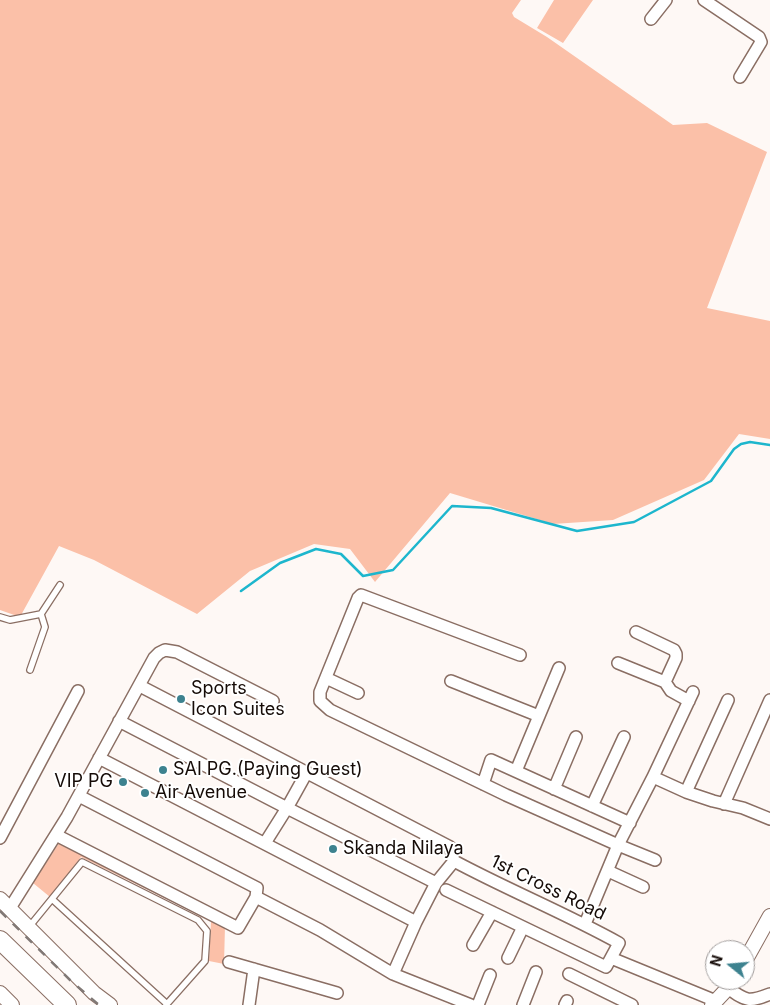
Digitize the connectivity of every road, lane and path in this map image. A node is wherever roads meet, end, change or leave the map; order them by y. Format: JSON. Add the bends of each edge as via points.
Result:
{"nodes":[{"id":1,"x":666,"y":0,"type":"edge"},
{"id":2,"x":704,"y":0,"type":"edge"},
{"id":3,"x":650,"y":19,"type":"dead end"},
{"id":4,"x":740,"y":77,"type":"dead end"},
{"id":5,"x":60,"y":585,"type":"dead end"},
{"id":6,"x":41,"y":614,"type":"junction"},
{"id":7,"x":0,"y":619,"type":"edge"},
{"id":8,"x":636,"y":632,"type":"dead end"},
{"id":9,"x":520,"y":656,"type":"dead end"},
{"id":10,"x":618,"y":663,"type":"dead end"},
{"id":11,"x":559,"y":668,"type":"dead end"},
{"id":12,"x":30,"y":670,"type":"dead end"},
{"id":13,"x":326,"y":678,"type":"junction"},
{"id":14,"x":451,"y":680,"type":"dead end"},
{"id":15,"x":665,"y":682,"type":"junction"},
{"id":16,"x":140,"y":686,"type":"junction"},
{"id":17,"x":78,"y":691,"type":"dead end"},
{"id":18,"x":358,"y":693,"type":"dead end"},
{"id":19,"x":728,"y":700,"type":"dead end"},
{"id":20,"x":770,"y":700,"type":"edge"},
{"id":21,"x":273,"y":701,"type":"dead end"},
{"id":22,"x":539,"y":716,"type":"junction"},
{"id":23,"x":119,"y":721,"type":"junction"},
{"id":24,"x":576,"y":736,"type":"dead end"},
{"id":25,"x":624,"y":737,"type":"dead end"},
{"id":26,"x":99,"y":758,"type":"junction"},
{"id":27,"x":516,"y":771,"type":"junction"},
{"id":28,"x":306,"y":772,"type":"junction"},
{"id":29,"x":653,"y":777,"type":"junction"},
{"id":30,"x":483,"y":784,"type":"junction"},
{"id":31,"x":554,"y":789,"type":"junction"},
{"id":32,"x":686,"y":792,"type":"junction"},
{"id":33,"x":79,"y":796,"type":"junction"},
{"id":34,"x":724,"y":804,"type":"junction"},
{"id":35,"x":592,"y":806,"type":"junction"},
{"id":36,"x":287,"y":808,"type":"junction"},
{"id":37,"x":770,"y":819,"type":"edge"},
{"id":38,"x":630,"y":823,"type":"junction"},
{"id":39,"x":56,"y":835,"type":"junction"},
{"id":40,"x":0,"y":838,"type":"edge"},
{"id":41,"x":265,"y":843,"type":"junction"},
{"id":42,"x":618,"y":845,"type":"junction"},
{"id":43,"x":655,"y":860,"type":"dead end"},
{"id":44,"x":454,"y":861,"type":"junction"},
{"id":45,"x":608,"y":871,"type":"junction"},
{"id":46,"x":436,"y":883,"type":"junction"},
{"id":47,"x":643,"y":887,"type":"dead end"},
{"id":48,"x":446,"y":890,"type":"dead end"},
{"id":49,"x":0,"y":898,"type":"edge"},
{"id":50,"x":256,"y":898,"type":"junction"},
{"id":51,"x":52,"y":900,"type":"junction"},
{"id":52,"x":10,"y":908,"type":"junction"},
{"id":53,"x":492,"y":912,"type":"junction"},
{"id":54,"x":769,"y":921,"type":"edge"},
{"id":55,"x":416,"y":922,"type":"junction"},
{"id":56,"x":585,"y":924,"type":"junction"},
{"id":57,"x":29,"y":927,"type":"junction"},
{"id":58,"x":523,"y":927,"type":"junction"},
{"id":59,"x":0,"y":940,"type":"edge"},
{"id":60,"x":755,"y":944,"type":"edge"},
{"id":61,"x":473,"y":945,"type":"dead end"},
{"id":62,"x":0,"y":956,"type":"edge"},
{"id":63,"x":508,"y":958,"type":"dead end"},
{"id":64,"x":610,"y":958,"type":"junction"},
{"id":65,"x":229,"y":962,"type":"dead end"},
{"id":66,"x":254,"y":969,"type":"junction"},
{"id":67,"x":536,"y":972,"type":"dead end"},
{"id":68,"x":393,"y":974,"type":"junction"},
{"id":69,"x":569,"y":974,"type":"dead end"},
{"id":70,"x":490,"y":975,"type":"dead end"},
{"id":71,"x":726,"y":990,"type":"edge"},
{"id":72,"x":735,"y":990,"type":"edge"},
{"id":73,"x":0,"y":993,"type":"edge"},
{"id":74,"x":338,"y":993,"type":"dead end"},
{"id":75,"x":770,"y":994,"type":"edge"},
{"id":76,"x":714,"y":1003,"type":"edge"},
{"id":77,"x":167,"y":1004,"type":"edge"},
{"id":78,"x":12,"y":1005,"type":"edge"},
{"id":79,"x":51,"y":1005,"type":"edge"},
{"id":80,"x":66,"y":1005,"type":"edge"},
{"id":81,"x":110,"y":1005,"type":"edge"},
{"id":82,"x":249,"y":1005,"type":"edge"},
{"id":83,"x":471,"y":1005,"type":"edge"},
{"id":84,"x":478,"y":1005,"type":"edge"},
{"id":85,"x":522,"y":1005,"type":"edge"},
{"id":86,"x":632,"y":1005,"type":"edge"}],
"edges":[{"from":1,"to":3,"type":"street"},
{"from":2,"to":4,"type":"street","via":[[759,37],[761,42]]},
{"from":5,"to":6,"type":"lane"},
{"from":6,"to":7,"type":"lane"},
{"from":6,"to":12,"type":"lane","via":[[45,627]]},
{"from":8,"to":15,"type":"street","via":[[674,650],[676,658]]},
{"from":9,"to":13,"type":"street","via":[[361,595]]},
{"from":10,"to":15,"type":"street"},
{"from":11,"to":22,"type":"street"},
{"from":13,"to":18,"type":"street"},
{"from":13,"to":30,"type":"street","via":[[320,692],[323,705]]},
{"from":14,"to":22,"type":"street"},
{"from":15,"to":29,"type":"street","via":[[671,691],[691,697]]},
{"from":16,"to":21,"type":"street","via":[[154,658],[165,650],[172,650]]},
{"from":16,"to":23,"type":"street"},
{"from":16,"to":28,"type":"street","name":"1st Cross Road"},
{"from":17,"to":40,"type":"street"},
{"from":19,"to":32,"type":"street"},
{"from":20,"to":34,"type":"street"},
{"from":22,"to":27,"type":"street"},
{"from":23,"to":26,"type":"street"},
{"from":23,"to":36,"type":"street"},
{"from":24,"to":31,"type":"street"},
{"from":25,"to":35,"type":"street"},
{"from":26,"to":33,"type":"street"},
{"from":26,"to":41,"type":"street"},
{"from":27,"to":30,"type":"street","via":[[491,760]]},
{"from":27,"to":31,"type":"street"},
{"from":28,"to":36,"type":"street"},
{"from":28,"to":44,"type":"street","name":"1st Cross Road","via":[[450,847]]},
{"from":29,"to":32,"type":"street"},
{"from":29,"to":38,"type":"street"},
{"from":30,"to":42,"type":"street"},
{"from":31,"to":35,"type":"street"},
{"from":32,"to":34,"type":"street"},
{"from":33,"to":39,"type":"street"},
{"from":33,"to":50,"type":"street","via":[[257,888]]},
{"from":34,"to":37,"type":"street"},
{"from":35,"to":38,"type":"street"},
{"from":36,"to":41,"type":"street"},
{"from":36,"to":46,"type":"street"},
{"from":38,"to":42,"type":"street"},
{"from":39,"to":50,"type":"street","via":[[238,928]]},
{"from":39,"to":52,"type":"street"},
{"from":41,"to":55,"type":"street"},
{"from":42,"to":43,"type":"street"},
{"from":42,"to":45,"type":"street"},
{"from":44,"to":46,"type":"street"},
{"from":44,"to":56,"type":"street","name":"1st Cross Road"},
{"from":45,"to":47,"type":"street"},
{"from":45,"to":56,"type":"street"},
{"from":46,"to":55,"type":"street"},
{"from":48,"to":53,"type":"street"},
{"from":49,"to":52,"type":"street"},
{"from":50,"to":68,"type":"street","via":[[320,930]]},
{"from":51,"to":57,"type":"lane"},
{"from":51,"to":77,"type":"lane"},
{"from":51,"to":77,"type":"lane","via":[[82,862],[198,920],[207,931],[205,961]]},
{"from":52,"to":57,"type":"street"},
{"from":53,"to":58,"type":"street"},
{"from":53,"to":61,"type":"street"},
{"from":54,"to":60,"type":"street"},
{"from":55,"to":68,"type":"street"},
{"from":56,"to":64,"type":"street","name":"1st Cross Road","via":[[619,943]]},
{"from":57,"to":81,"type":"street"},
{"from":58,"to":63,"type":"street"},
{"from":58,"to":64,"type":"street","via":[[606,967]]},
{"from":59,"to":80,"type":"highway"},
{"from":62,"to":79,"type":"highway"},
{"from":64,"to":76,"type":"street"},
{"from":65,"to":66,"type":"street"},
{"from":66,"to":74,"type":"street"},
{"from":66,"to":82,"type":"street"},
{"from":67,"to":85,"type":"street"},
{"from":68,"to":83,"type":"street"},
{"from":69,"to":86,"type":"street"},
{"from":70,"to":84,"type":"street"},
{"from":71,"to":76,"type":"street"},
{"from":72,"to":75,"type":"street","via":[[740,997],[753,1001]]},
{"from":73,"to":78,"type":"street"}]}
